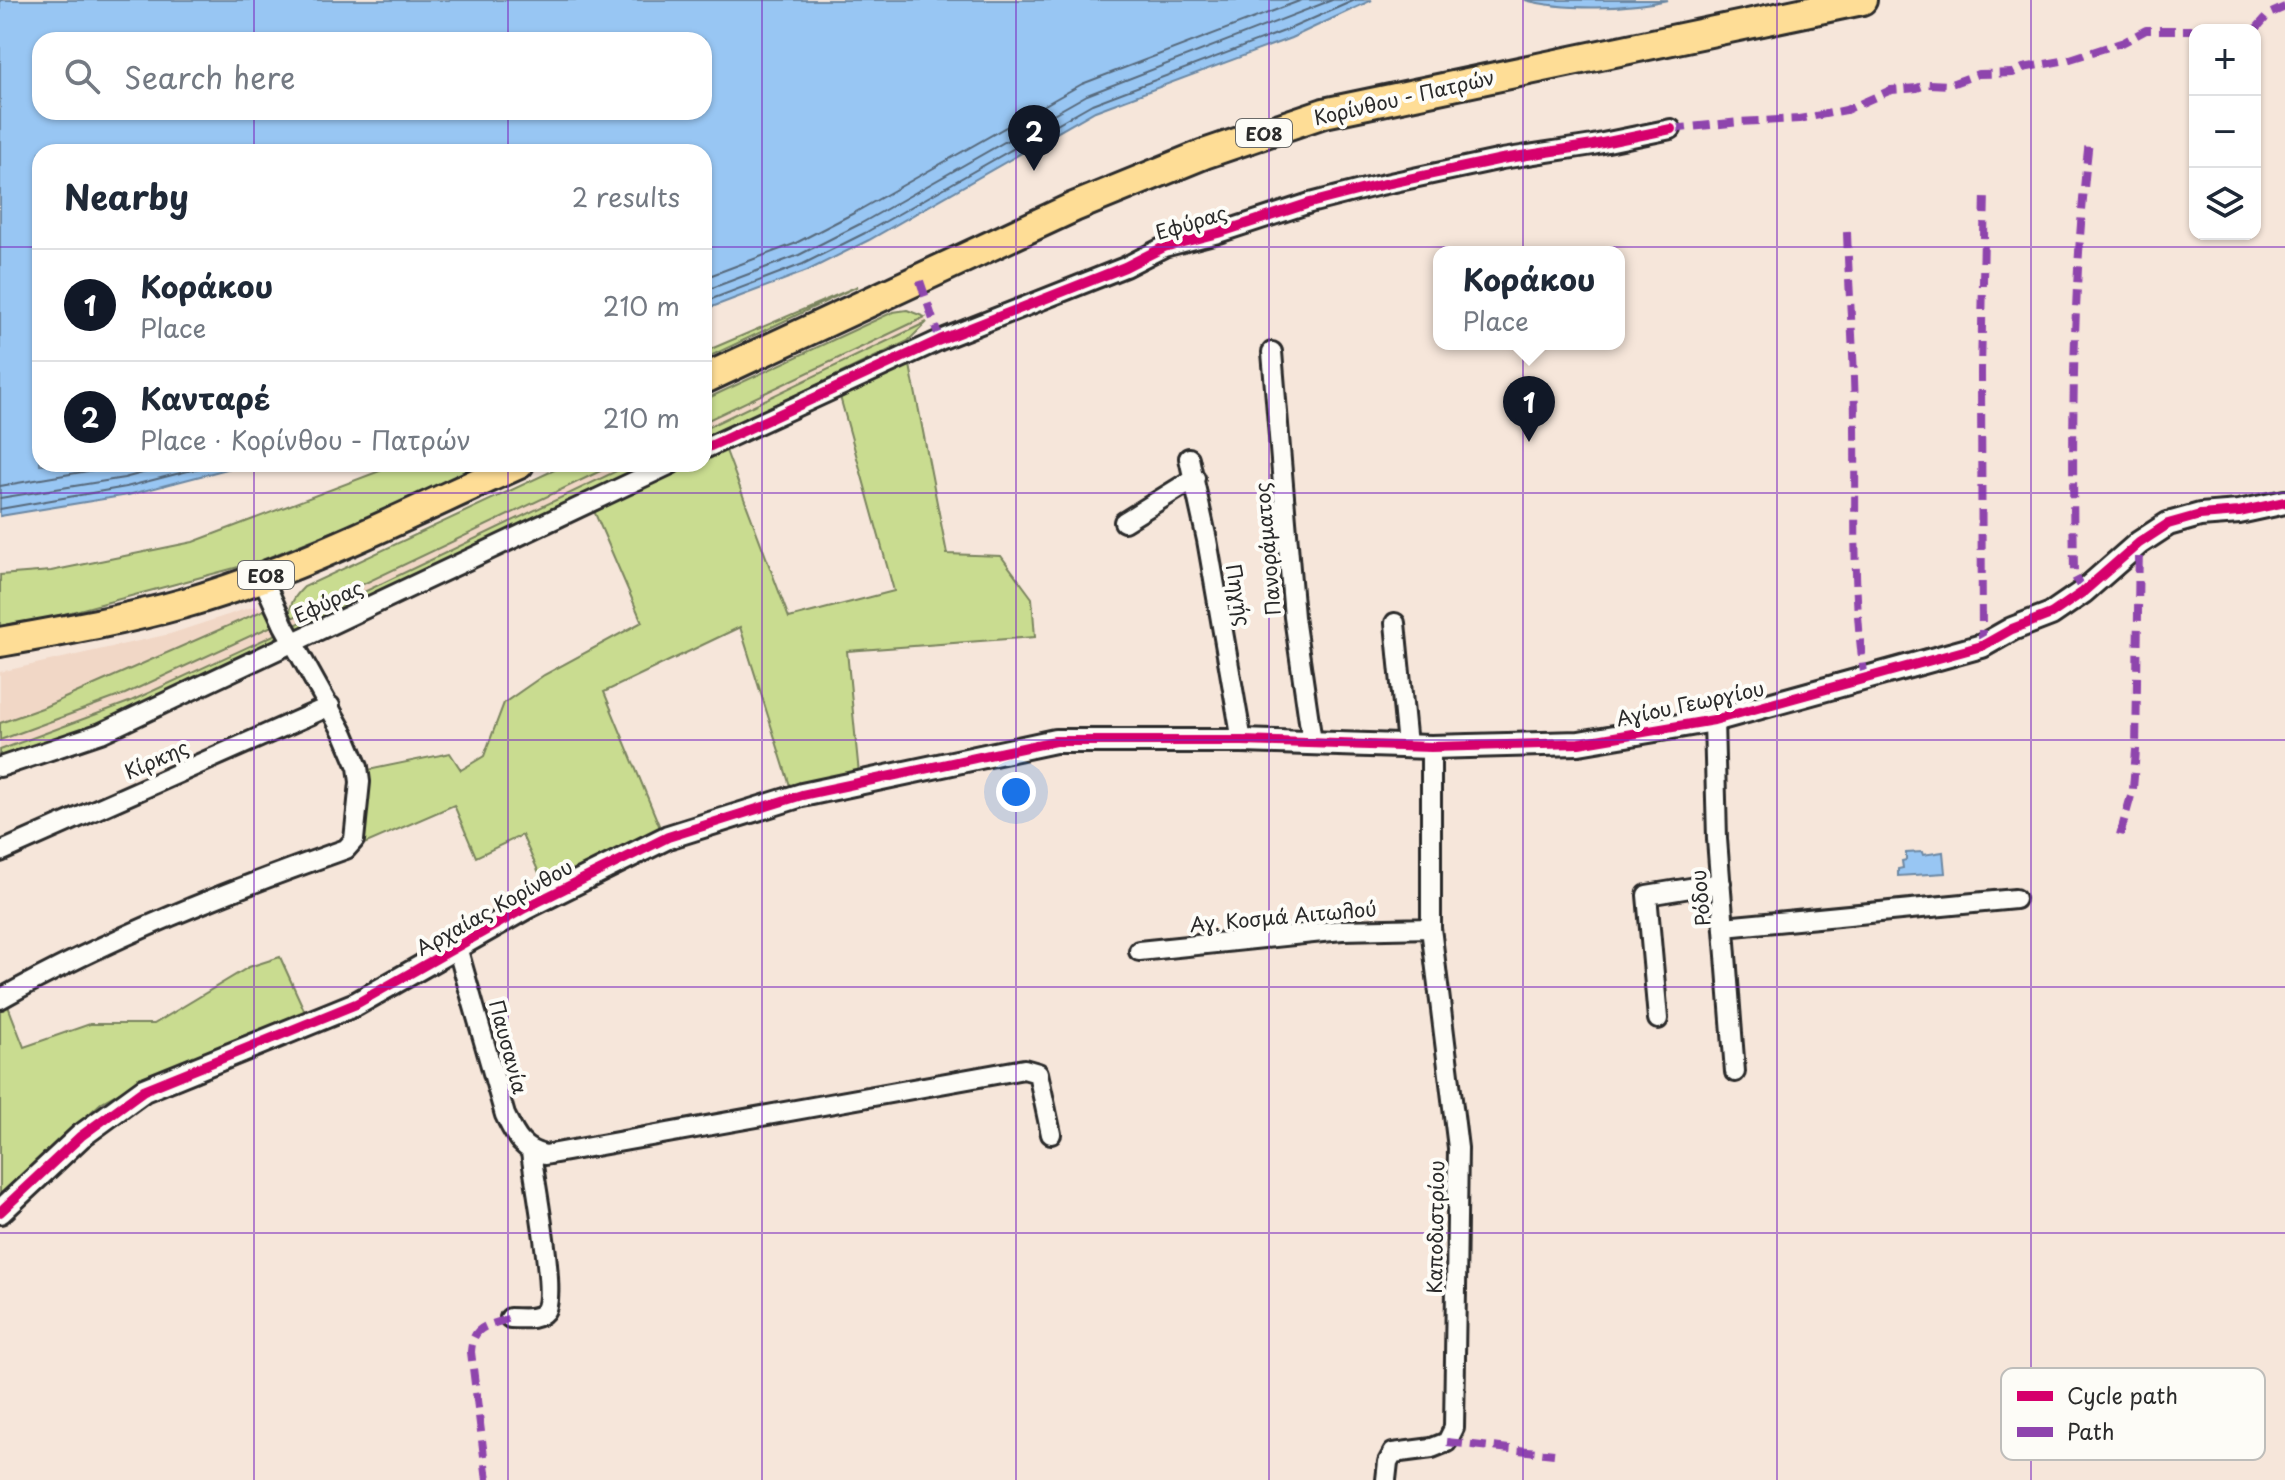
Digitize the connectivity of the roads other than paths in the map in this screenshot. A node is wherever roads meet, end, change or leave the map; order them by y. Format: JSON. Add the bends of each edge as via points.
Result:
{"nodes":[{"id":1,"x":1862,"y":0,"type":"edge"},
{"id":2,"x":1671,"y":129,"type":"dead end"},
{"id":3,"x":1272,"y":352,"type":"dead end"},
{"id":4,"x":712,"y":375,"type":"edge"},
{"id":5,"x":712,"y":445,"type":"edge"},
{"id":6,"x":1189,"y":458,"type":"dead end"},
{"id":7,"x":501,"y":472,"type":"edge"},
{"id":8,"x":654,"y":472,"type":"edge"},
{"id":9,"x":1195,"y":478,"type":"junction"},
{"id":10,"x":2285,"y":502,"type":"edge"},
{"id":11,"x":1124,"y":522,"type":"dead end"},
{"id":12,"x":262,"y":577,"type":"junction"},
{"id":13,"x":1395,"y":623,"type":"dead end"},
{"id":14,"x":0,"y":642,"type":"edge"},
{"id":15,"x":293,"y":642,"type":"junction"},
{"id":16,"x":330,"y":706,"type":"junction"},
{"id":17,"x":1714,"y":720,"type":"junction"},
{"id":18,"x":1055,"y":741,"type":"joint"},
{"id":19,"x":1242,"y":741,"type":"junction"},
{"id":20,"x":1312,"y":742,"type":"junction"},
{"id":21,"x":1407,"y":745,"type":"junction"},
{"id":22,"x":1431,"y":747,"type":"junction"},
{"id":23,"x":0,"y":767,"type":"edge"},
{"id":24,"x":0,"y":852,"type":"edge"},
{"id":25,"x":1721,"y":883,"type":"junction"},
{"id":26,"x":2015,"y":899,"type":"dead end"},
{"id":27,"x":1724,"y":927,"type":"junction"},
{"id":28,"x":1431,"y":928,"type":"junction"},
{"id":29,"x":457,"y":947,"type":"junction"},
{"id":30,"x":1139,"y":951,"type":"dead end"},
{"id":31,"x":0,"y":999,"type":"edge"},
{"id":32,"x":1658,"y":1019,"type":"dead end"},
{"id":33,"x":1735,"y":1072,"type":"dead end"},
{"id":34,"x":1051,"y":1134,"type":"dead end"},
{"id":35,"x":531,"y":1152,"type":"junction"},
{"id":36,"x":0,"y":1212,"type":"edge"},
{"id":37,"x":510,"y":1318,"type":"dead end"},
{"id":38,"x":1386,"y":1480,"type":"edge"}],
"edges":[{"from":1,"to":4,"type":"main road","name":"Κορίνθου - Πατρών","number":"ΕΟ8","via":[[1324,113],[1074,207]]},
{"from":2,"to":5,"type":"street","name":"Εφύρας","via":[[1391,183],[1164,247],[940,340]]},
{"from":3,"to":20,"type":"street","name":"Πανοράματος","via":[[1294,617]]},
{"from":6,"to":9,"type":"street","name":"Πηγής"},
{"from":7,"to":12,"type":"main road","number":"ΕΟ8"},
{"from":8,"to":15,"type":"street","name":"Εφύρας"},
{"from":9,"to":11,"type":"street"},
{"from":9,"to":19,"type":"street","name":"Πηγής"},
{"from":10,"to":17,"type":"street","name":"Αγίου Γεωργίου","via":[[2168,524],[2051,614],[1982,646]]},
{"from":12,"to":14,"type":"main road","number":"ΕΟ8","via":[[116,620]]},
{"from":12,"to":15,"type":"street"},
{"from":13,"to":21,"type":"street"},
{"from":15,"to":16,"type":"street"},
{"from":15,"to":23,"type":"street","name":"Εφύρας","via":[[101,733]]},
{"from":16,"to":24,"type":"street","name":"Κίρκης"},
{"from":16,"to":31,"type":"street","via":[[360,782],[354,840],[346,849],[199,905]]},
{"from":17,"to":22,"type":"street","name":"Αγίου Γεωργίου","via":[[1579,743]]},
{"from":17,"to":25,"type":"street","name":"Ρόδου"},
{"from":18,"to":19,"type":"street","name":"Αγίου Γεωργίου"},
{"from":18,"to":29,"type":"street","name":"Αρχαίας Κορίνθου","via":[[802,795],[686,830]]},
{"from":19,"to":20,"type":"street","name":"Αγίου Γεωργίου"},
{"from":20,"to":21,"type":"street","name":"Αγίου Γεωργίου"},
{"from":21,"to":22,"type":"street","name":"Αγίου Γεωργίου"},
{"from":22,"to":28,"type":"street"},
{"from":25,"to":27,"type":"street","name":"Ρόδου"},
{"from":25,"to":32,"type":"street","via":[[1647,895]]},
{"from":26,"to":27,"type":"street"},
{"from":27,"to":33,"type":"street","name":"Ρόδου"},
{"from":28,"to":30,"type":"street","name":"Αγ. Κοσμά Αιτωλού","via":[[1342,930]]},
{"from":28,"to":38,"type":"street","name":"Καποδιστρίου","via":[[1458,1148],[1454,1428],[1447,1442],[1393,1453]]},
{"from":29,"to":35,"type":"street","name":"Παυσανία","via":[[505,1115],[518,1141]]},
{"from":29,"to":36,"type":"street","name":"Αρχαίας Κορίνθου","via":[[356,1004],[144,1090],[81,1136]]},
{"from":34,"to":35,"type":"street","via":[[1038,1073],[1024,1069],[545,1155]]},
{"from":35,"to":37,"type":"street","via":[[549,1302],[535,1318]]}]}
